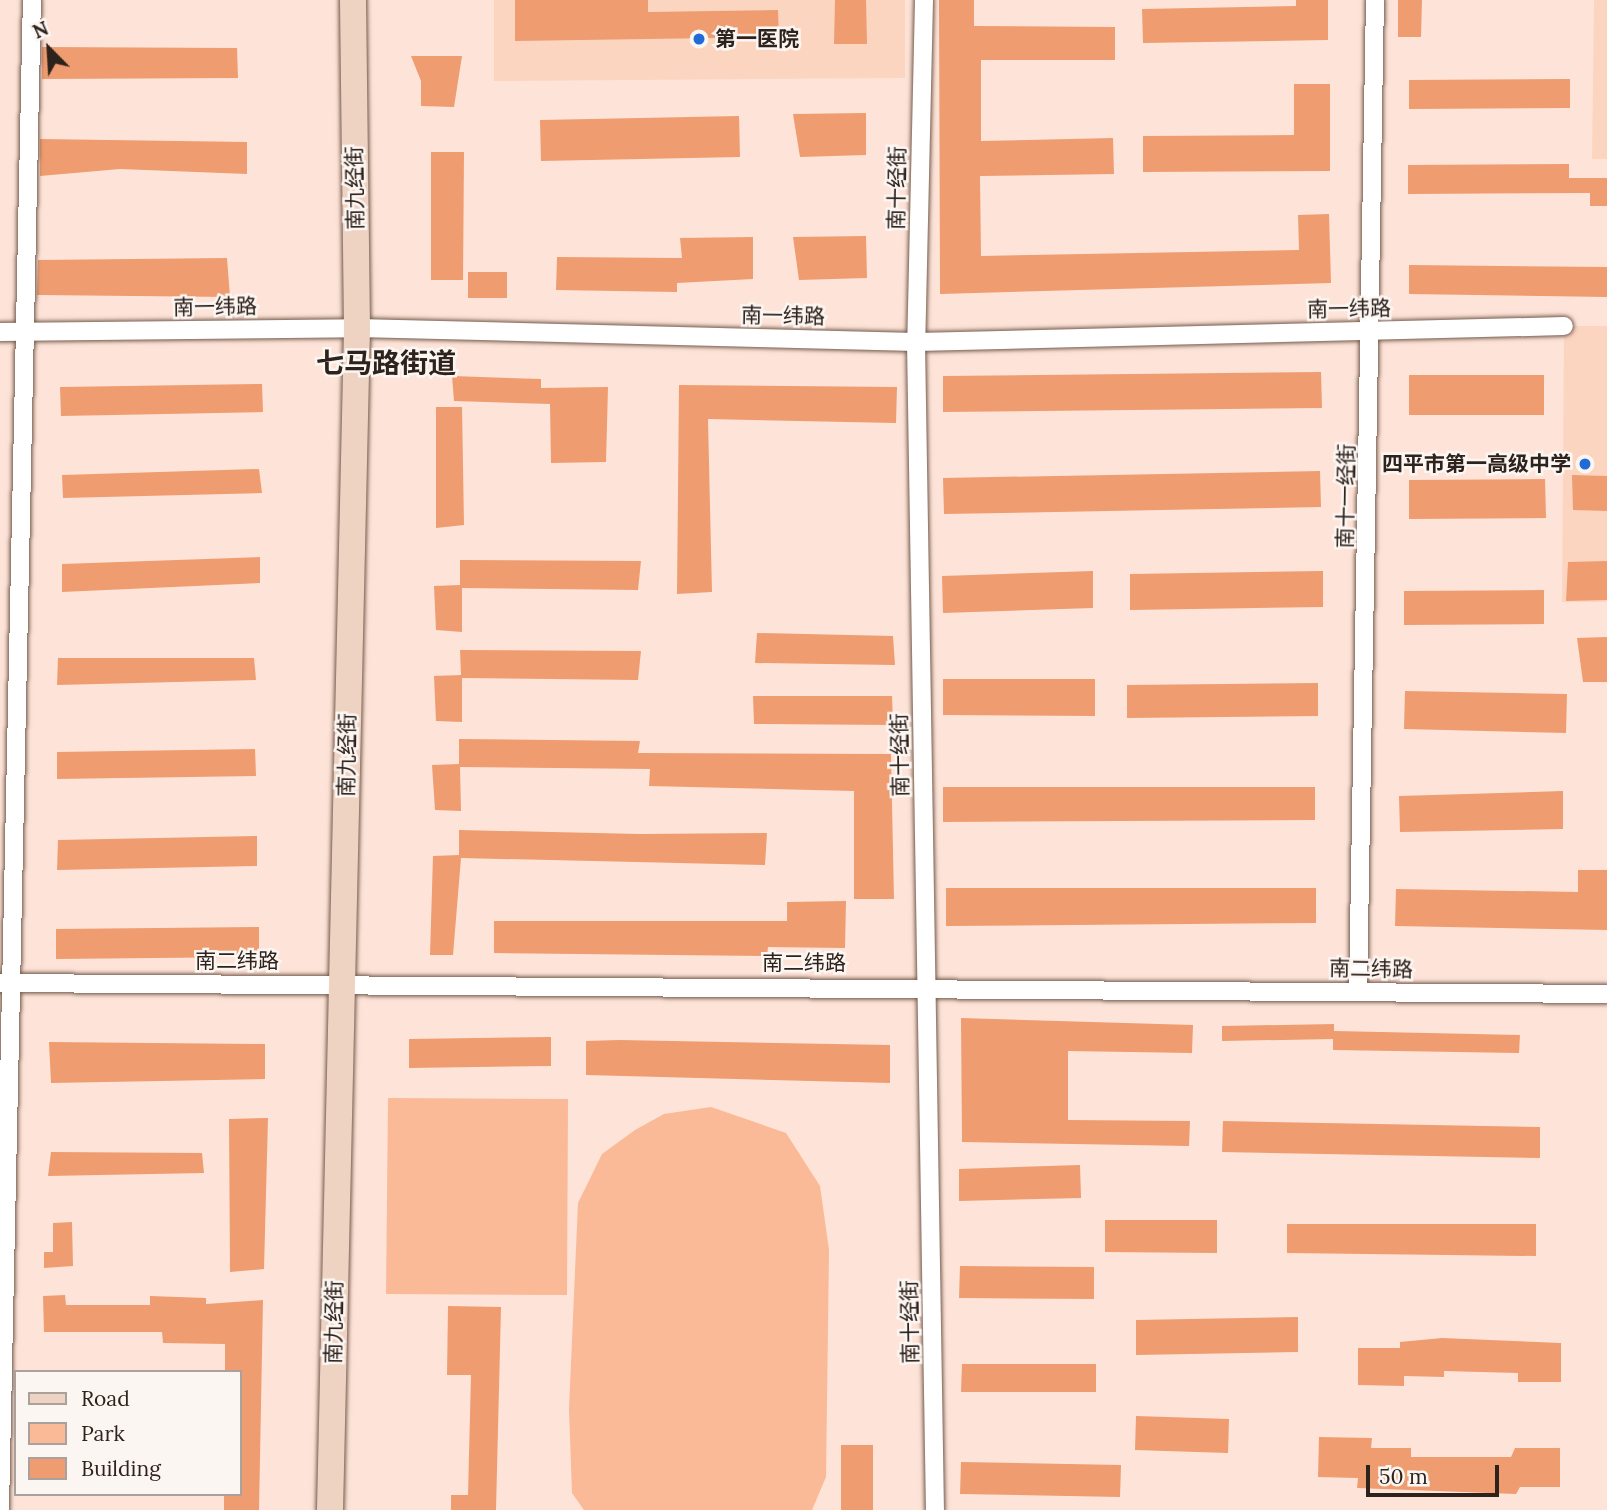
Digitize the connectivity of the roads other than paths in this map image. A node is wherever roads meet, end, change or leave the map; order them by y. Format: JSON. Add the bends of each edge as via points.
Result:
{"nodes":[{"id":1,"x":32,"y":0,"type":"edge"},
{"id":2,"x":353,"y":0,"type":"edge"},
{"id":3,"x":924,"y":0,"type":"edge"},
{"id":4,"x":1375,"y":0,"type":"edge"},
{"id":5,"x":1564,"y":326,"type":"dead end"},
{"id":6,"x":356,"y":328,"type":"junction"},
{"id":7,"x":1372,"y":331,"type":"junction"},
{"id":8,"x":0,"y":332,"type":"edge"},
{"id":9,"x":23,"y":332,"type":"junction"},
{"id":10,"x":916,"y":342,"type":"junction"},
{"id":11,"x":5,"y":983,"type":"edge"},
{"id":12,"x":342,"y":984,"type":"junction"},
{"id":13,"x":927,"y":986,"type":"junction"},
{"id":14,"x":1358,"y":992,"type":"junction"},
{"id":15,"x":1607,"y":994,"type":"edge"},
{"id":16,"x":0,"y":1510,"type":"edge"},
{"id":17,"x":330,"y":1510,"type":"edge"},
{"id":18,"x":935,"y":1510,"type":"edge"}],
"edges":[{"from":1,"to":9,"type":"street"},
{"from":2,"to":6,"type":"main road","name":"南九经街"},
{"from":3,"to":10,"type":"street","name":"南十经街"},
{"from":4,"to":7,"type":"street","name":"南十一经街"},
{"from":5,"to":7,"type":"street","name":"南一纬路"},
{"from":6,"to":9,"type":"street","name":"南一纬路"},
{"from":6,"to":10,"type":"street","name":"南一纬路"},
{"from":6,"to":12,"type":"main road","name":"南九经街"},
{"from":7,"to":10,"type":"street","name":"南一纬路"},
{"from":7,"to":14,"type":"street","name":"南十一经街"},
{"from":8,"to":9,"type":"street","name":"南一纬路"},
{"from":9,"to":11,"type":"street"},
{"from":10,"to":13,"type":"street","name":"南十经街"},
{"from":11,"to":12,"type":"street","name":"南二纬路"},
{"from":11,"to":16,"type":"street"},
{"from":12,"to":13,"type":"street","name":"南二纬路"},
{"from":12,"to":17,"type":"main road","name":"南九经街"},
{"from":13,"to":14,"type":"street","name":"南二纬路"},
{"from":13,"to":18,"type":"street","name":"南十经街"},
{"from":14,"to":15,"type":"street","name":"南二纬路"}]}
